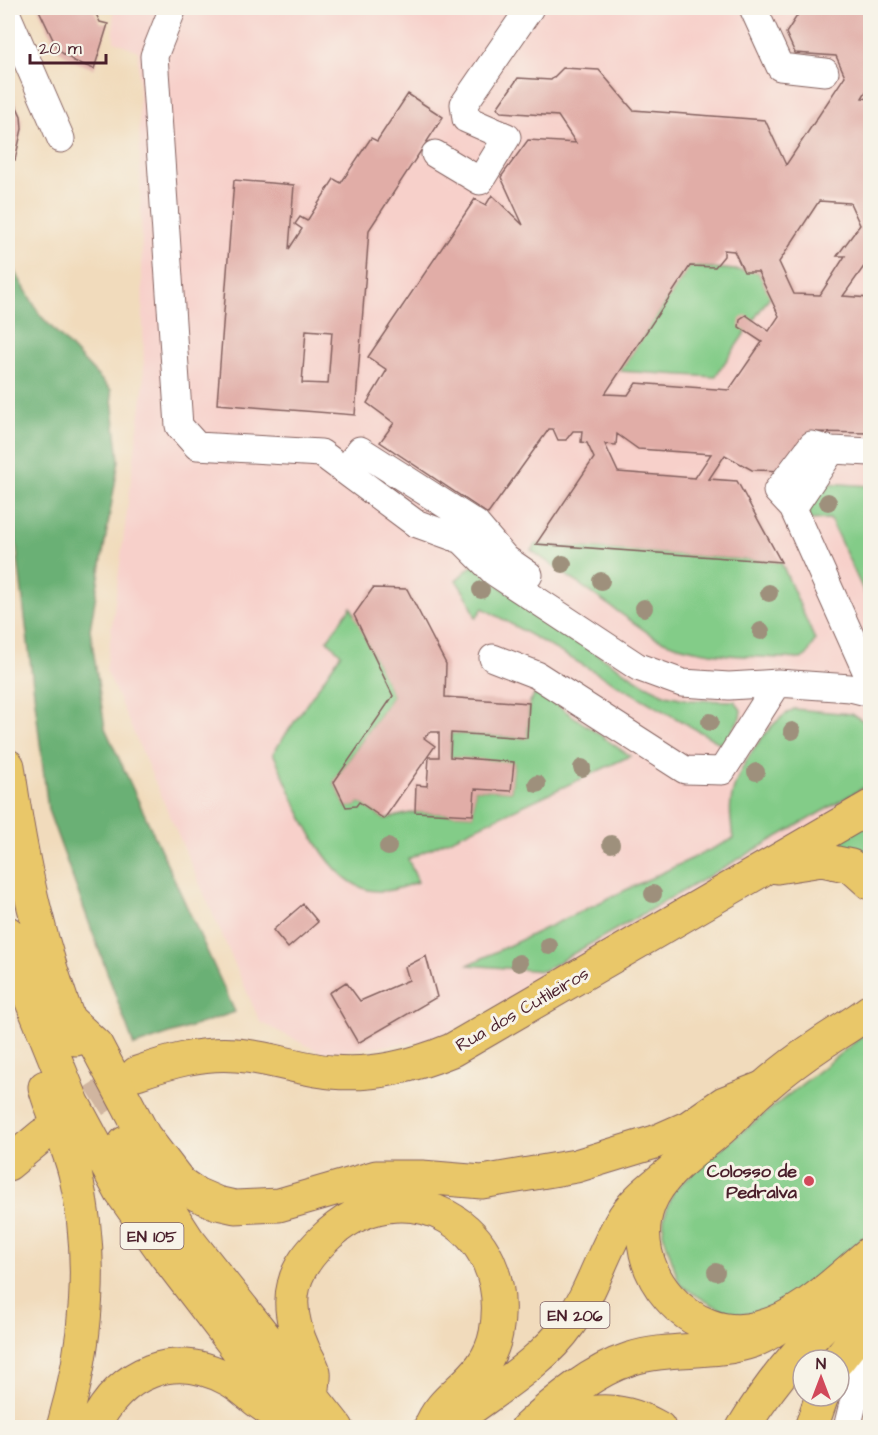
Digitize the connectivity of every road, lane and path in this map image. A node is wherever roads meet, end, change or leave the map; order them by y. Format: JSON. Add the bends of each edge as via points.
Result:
{"nodes":[{"id":1,"x":173,"y":8,"type":"edge"},
{"id":2,"x":530,"y":8,"type":"edge"},
{"id":3,"x":753,"y":8,"type":"edge"},
{"id":4,"x":8,"y":17,"type":"edge"},
{"id":5,"x":825,"y":72,"type":"dead end"},
{"id":6,"x":62,"y":139,"type":"dead end"},
{"id":7,"x":435,"y":154,"type":"dead end"},
{"id":8,"x":870,"y":452,"type":"edge"},
{"id":9,"x":493,"y":658,"type":"dead end"},
{"id":10,"x":864,"y":680,"type":"edge"},
{"id":11,"x":778,"y":683,"type":"junction"},
{"id":12,"x":870,"y":708,"type":"edge"},
{"id":13,"x":8,"y":766,"type":"edge"},
{"id":14,"x":870,"y":807,"type":"edge"},
{"id":15,"x":769,"y":868,"type":"junction"},
{"id":16,"x":870,"y":883,"type":"edge"},
{"id":17,"x":8,"y":933,"type":"edge"},
{"id":18,"x":870,"y":989,"type":"edge"},
{"id":19,"x":870,"y":1011,"type":"edge"},
{"id":20,"x":56,"y":1026,"type":"junction"},
{"id":21,"x":823,"y":1042,"type":"junction"},
{"id":22,"x":137,"y":1073,"type":"tunnel mouth"},
{"id":23,"x":762,"y":1088,"type":"junction"},
{"id":24,"x":43,"y":1135,"type":"tunnel mouth"},
{"id":25,"x":8,"y":1164,"type":"edge"},
{"id":26,"x":668,"y":1174,"type":"junction"},
{"id":27,"x":870,"y":1253,"type":"edge"},
{"id":28,"x":870,"y":1280,"type":"edge"},
{"id":29,"x":799,"y":1311,"type":"junction"},
{"id":30,"x":870,"y":1319,"type":"edge"},
{"id":31,"x":870,"y":1335,"type":"edge"},
{"id":32,"x":847,"y":1348,"type":"edge"},
{"id":33,"x":776,"y":1378,"type":"junction"},
{"id":34,"x":818,"y":1408,"type":"edge"},
{"id":35,"x":301,"y":1415,"type":"edge"},
{"id":36,"x":63,"y":1428,"type":"edge"},
{"id":37,"x":93,"y":1428,"type":"edge"},
{"id":38,"x":337,"y":1428,"type":"edge"},
{"id":39,"x":430,"y":1428,"type":"edge"},
{"id":40,"x":446,"y":1428,"type":"edge"},
{"id":41,"x":527,"y":1428,"type":"edge"},
{"id":42,"x":559,"y":1428,"type":"edge"},
{"id":43,"x":659,"y":1428,"type":"edge"},
{"id":44,"x":743,"y":1428,"type":"edge"},
{"id":45,"x":757,"y":1428,"type":"edge"},
{"id":46,"x":811,"y":1428,"type":"edge"},
{"id":47,"x":847,"y":1428,"type":"edge"}],
"edges":[{"from":1,"to":11,"type":"street","via":[[154,56],[179,426],[196,446],[321,453],[415,523],[469,532],[640,651],[682,666]]},
{"from":2,"to":7,"type":"street","via":[[464,104],[466,119],[507,137],[480,181]]},
{"from":3,"to":5,"type":"street","via":[[780,67]]},
{"from":4,"to":6,"type":"street"},
{"from":8,"to":10,"type":"street","via":[[832,450],[793,508]]},
{"from":9,"to":11,"type":"street","via":[[537,675],[686,770],[722,771]]},
{"from":10,"to":11,"type":"street"},
{"from":10,"to":12,"type":"street"},
{"from":13,"to":20,"type":"main road","number":"EN 105","via":[[23,869]]},
{"from":14,"to":15,"type":"main road","name":"Rua dos Cutileiros"},
{"from":15,"to":16,"type":"main road","via":[[822,860],[851,866]]},
{"from":15,"to":22,"type":"main road","name":"Rua dos Cutileiros","via":[[430,1059],[376,1072],[332,1072],[236,1055],[200,1055]]},
{"from":17,"to":20,"type":"main road","number":"EN 105"},
{"from":18,"to":21,"type":"main road"},
{"from":19,"to":21,"type":"main road"},
{"from":20,"to":23,"type":"main road","via":[[96,1045],[144,1136],[169,1170],[196,1194],[235,1207],[279,1205],[376,1177],[482,1182],[576,1166],[655,1142],[689,1127],[724,1103]]},
{"from":20,"to":35,"type":"main road","number":"EN 105","via":[[88,1070],[137,1165]]},
{"from":20,"to":36,"type":"main road","via":[[39,1066],[75,1173],[85,1258],[79,1365]]},
{"from":21,"to":23,"type":"main road"},
{"from":23,"to":26,"type":"main road"},
{"from":24,"to":25,"type":"main road"},
{"from":26,"to":29,"type":"main road","via":[[649,1204],[645,1228],[650,1267],[671,1301],[703,1324],[730,1331],[756,1329]]},
{"from":26,"to":40,"type":"main road","number":"EN 206","via":[[639,1198],[621,1222],[588,1296],[567,1327],[534,1360]]},
{"from":27,"to":29,"type":"main road"},
{"from":28,"to":33,"type":"main road","via":[[827,1320]]},
{"from":29,"to":41,"type":"main road","via":[[753,1341],[629,1359],[568,1394]]},
{"from":30,"to":32,"type":"main road"},
{"from":31,"to":47,"type":"street"},
{"from":33,"to":44,"type":"main road"},
{"from":33,"to":45,"type":"main road"},
{"from":34,"to":46,"type":"main road"},
{"from":35,"to":37,"type":"main road","via":[[258,1404],[232,1381],[209,1370],[173,1365],[152,1369],[132,1380],[114,1395]]},
{"from":35,"to":38,"type":"main road","number":"EN 105"},
{"from":35,"to":39,"type":"main road","via":[[314,1372],[292,1319],[294,1286],[308,1255],[335,1228],[370,1209],[409,1203],[442,1213],[466,1228],[484,1251],[494,1274],[499,1306],[496,1335],[482,1368],[434,1415]]},
{"from":42,"to":43,"type":"main road","via":[[584,1414],[604,1412],[627,1414]]}]}
